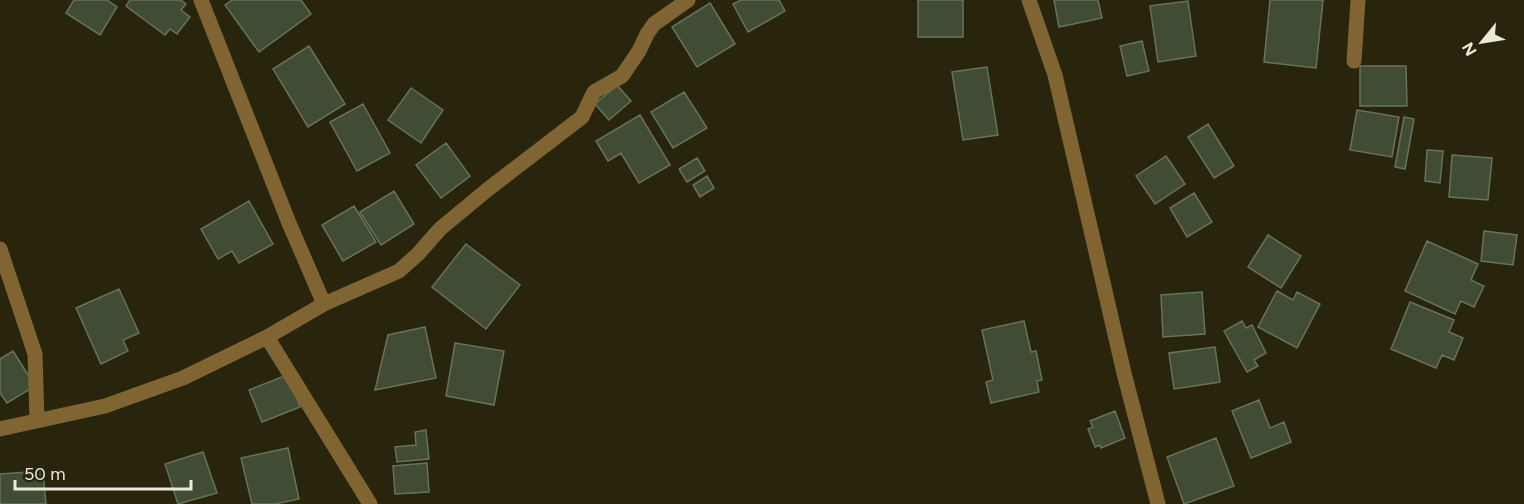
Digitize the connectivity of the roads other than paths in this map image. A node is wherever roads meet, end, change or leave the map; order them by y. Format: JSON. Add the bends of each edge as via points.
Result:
{"nodes":[{"id":1,"x":201,"y":0,"type":"edge"},
{"id":2,"x":688,"y":0,"type":"edge"},
{"id":3,"x":1029,"y":0,"type":"edge"},
{"id":4,"x":1358,"y":0,"type":"edge"},
{"id":5,"x":1354,"y":61,"type":"dead end"},
{"id":6,"x":0,"y":249,"type":"edge"},
{"id":7,"x":324,"y":304,"type":"junction"},
{"id":8,"x":267,"y":338,"type":"junction"},
{"id":9,"x":37,"y":421,"type":"junction"},
{"id":10,"x":0,"y":429,"type":"edge"},
{"id":11,"x":370,"y":504,"type":"edge"},
{"id":12,"x":1158,"y":504,"type":"edge"}],
"edges":[{"from":1,"to":7,"type":"street"},
{"from":2,"to":7,"type":"street","via":[[654,24],[622,76],[594,92],[582,117],[447,222],[399,271]]},
{"from":3,"to":12,"type":"street","via":[[1055,75]]},
{"from":4,"to":5,"type":"street"},
{"from":6,"to":9,"type":"street","via":[[35,354]]},
{"from":7,"to":8,"type":"street"},
{"from":8,"to":9,"type":"street","via":[[172,382],[105,406]]},
{"from":8,"to":11,"type":"street"},
{"from":9,"to":10,"type":"street"}]}
